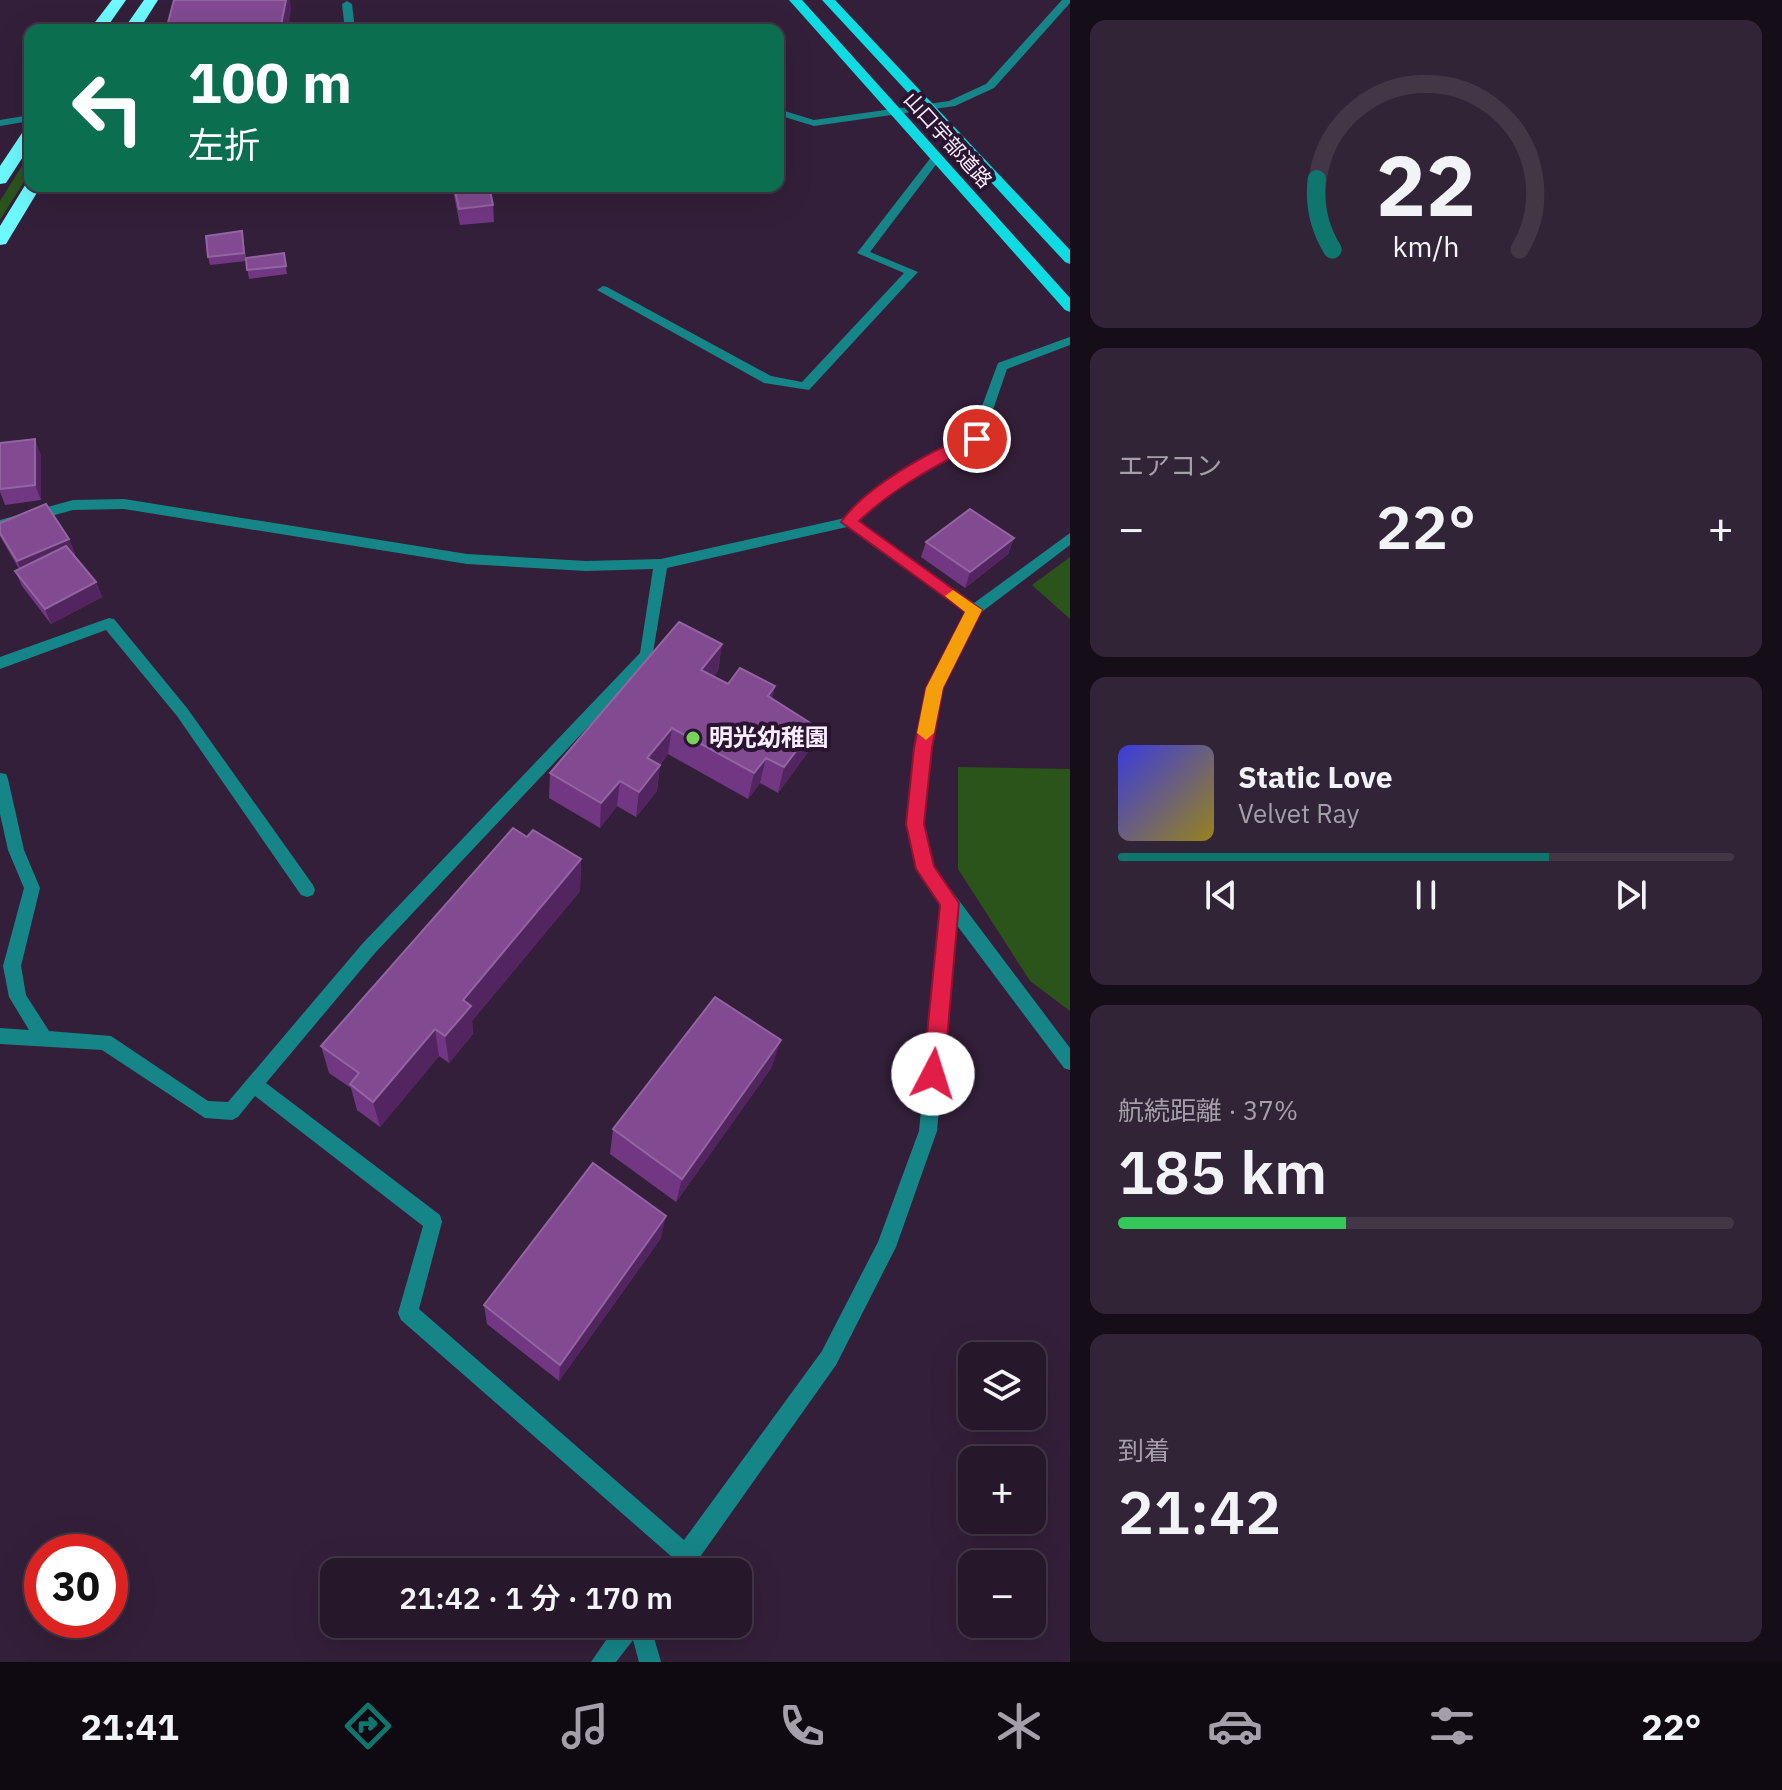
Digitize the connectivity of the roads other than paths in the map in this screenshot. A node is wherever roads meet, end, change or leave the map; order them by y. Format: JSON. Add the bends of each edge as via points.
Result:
{"nodes":[{"id":1,"x":119,"y":0,"type":"edge"},
{"id":2,"x":151,"y":0,"type":"edge"},
{"id":3,"x":795,"y":0,"type":"edge"},
{"id":4,"x":828,"y":0,"type":"edge"},
{"id":5,"x":1067,"y":0,"type":"edge"},
{"id":6,"x":347,"y":4,"type":"dead end"},
{"id":7,"x":101,"y":24,"type":"edge"},
{"id":8,"x":135,"y":24,"type":"edge"},
{"id":9,"x":349,"y":24,"type":"edge"},
{"id":10,"x":927,"y":108,"type":"junction"},
{"id":11,"x":897,"y":113,"type":"junction"},
{"id":12,"x":784,"y":114,"type":"edge"},
{"id":13,"x":24,"y":119,"type":"edge"},
{"id":14,"x":0,"y":123,"type":"edge"},
{"id":15,"x":24,"y":142,"type":"edge"},
{"id":16,"x":936,"y":158,"type":"junction"},
{"id":17,"x":0,"y":179,"type":"edge"},
{"id":18,"x":29,"y":192,"type":"edge"},
{"id":19,"x":0,"y":240,"type":"edge"},
{"id":20,"x":1070,"y":259,"type":"edge"},
{"id":21,"x":603,"y":290,"type":"dead end"},
{"id":22,"x":1070,"y":307,"type":"edge"},
{"id":23,"x":1070,"y":341,"type":"edge"},
{"id":24,"x":849,"y":522,"type":"junction"},
{"id":25,"x":0,"y":525,"type":"edge"},
{"id":26,"x":1070,"y":538,"type":"edge"},
{"id":27,"x":661,"y":564,"type":"junction"},
{"id":28,"x":974,"y":610,"type":"junction"},
{"id":29,"x":0,"y":663,"type":"edge"},
{"id":30,"x":0,"y":779,"type":"edge"},
{"id":31,"x":307,"y":890,"type":"dead end"},
{"id":32,"x":950,"y":903,"type":"junction"},
{"id":33,"x":0,"y":1036,"type":"edge"},
{"id":34,"x":43,"y":1036,"type":"junction"},
{"id":35,"x":1070,"y":1062,"type":"edge"},
{"id":36,"x":254,"y":1084,"type":"junction"},
{"id":37,"x":687,"y":1556,"type":"joint"},
{"id":38,"x":620,"y":1638,"type":"edge"},
{"id":39,"x":643,"y":1638,"type":"edge"},
{"id":40,"x":602,"y":1662,"type":"edge"},
{"id":41,"x":650,"y":1662,"type":"edge"}],
"edges":[{"from":1,"to":7,"type":"highway"},
{"from":2,"to":8,"type":"highway"},
{"from":3,"to":11,"type":"main road","name":"山口宇部道路"},
{"from":4,"to":10,"type":"main road","name":"山口宇部道路"},
{"from":5,"to":10,"type":"street","via":[[990,86],[951,104]]},
{"from":6,"to":9,"type":"street"},
{"from":10,"to":11,"type":"street"},
{"from":10,"to":20,"type":"main road","name":"山口宇部道路"},
{"from":11,"to":12,"type":"street","via":[[814,123]]},
{"from":11,"to":16,"type":"main road","name":"山口宇部道路"},
{"from":13,"to":14,"type":"street"},
{"from":15,"to":17,"type":"highway"},
{"from":16,"to":21,"type":"street","via":[[863,253],[912,272],[805,387],[768,380]]},
{"from":16,"to":22,"type":"main road","name":"山口宇部道路"},
{"from":18,"to":19,"type":"highway"},
{"from":23,"to":24,"type":"street","via":[[1002,366],[977,439],[909,473]]},
{"from":24,"to":27,"type":"street"},
{"from":24,"to":28,"type":"street"},
{"from":25,"to":27,"type":"street","via":[[73,505],[124,504],[467,559]]},
{"from":26,"to":28,"type":"street"},
{"from":27,"to":36,"type":"street","via":[[647,655],[369,948]]},
{"from":28,"to":32,"type":"street","via":[[934,688],[915,824],[925,869]]},
{"from":29,"to":31,"type":"street","via":[[109,623],[182,712]]},
{"from":30,"to":34,"type":"street","via":[[16,850],[32,888],[12,966],[18,997]]},
{"from":32,"to":35,"type":"street"},
{"from":32,"to":37,"type":"street","via":[[928,1131],[886,1247],[829,1358]]},
{"from":33,"to":34,"type":"street"},
{"from":34,"to":36,"type":"street","via":[[105,1042],[205,1109],[232,1111]]},
{"from":36,"to":37,"type":"street","via":[[433,1222],[408,1313]]},
{"from":38,"to":40,"type":"street"},
{"from":39,"to":41,"type":"street"}]}
